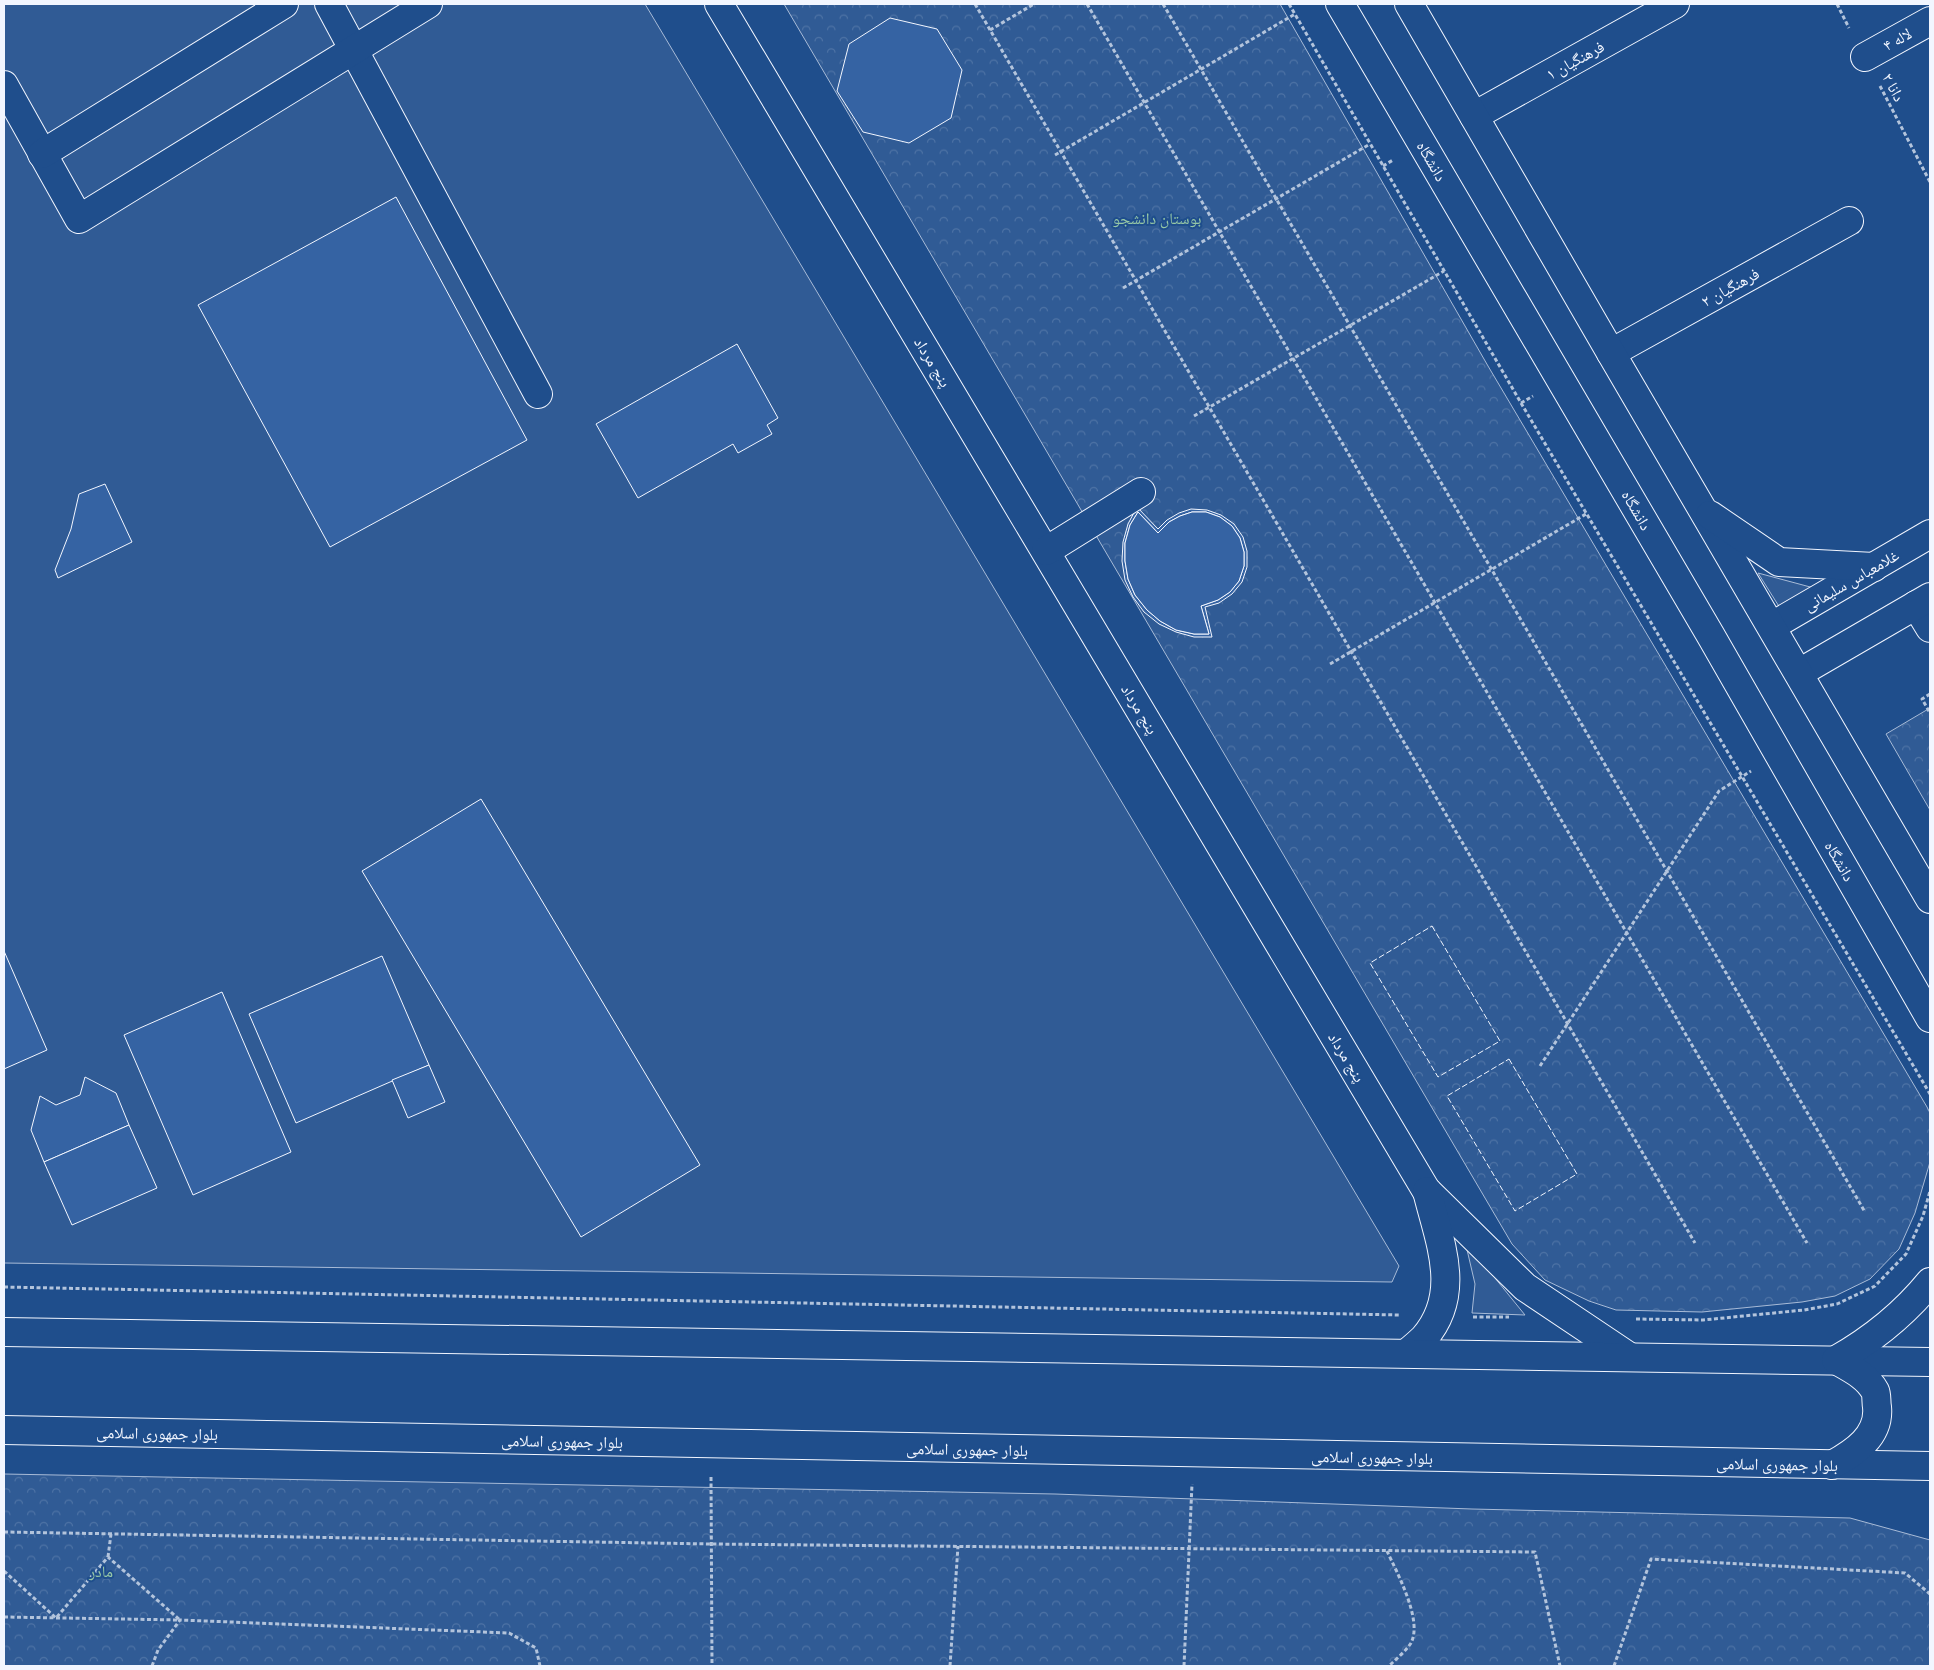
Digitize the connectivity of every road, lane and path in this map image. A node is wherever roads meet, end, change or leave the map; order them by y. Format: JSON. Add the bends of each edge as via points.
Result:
{"nodes":[{"id":1,"x":284,"y":4,"type":"edge"},
{"id":2,"x":329,"y":4,"type":"edge"},
{"id":3,"x":428,"y":4,"type":"edge"},
{"id":4,"x":719,"y":4,"type":"edge"},
{"id":5,"x":975,"y":4,"type":"edge"},
{"id":6,"x":1034,"y":4,"type":"edge"},
{"id":7,"x":1087,"y":4,"type":"edge"},
{"id":8,"x":1164,"y":4,"type":"edge"},
{"id":9,"x":1289,"y":4,"type":"edge"},
{"id":10,"x":1340,"y":4,"type":"edge"},
{"id":11,"x":1409,"y":4,"type":"edge"},
{"id":12,"x":1675,"y":4,"type":"edge"},
{"id":13,"x":1837,"y":4,"type":"edge"},
{"id":14,"x":1295,"y":14,"type":"junction"},
{"id":15,"x":1930,"y":21,"type":"edge"},
{"id":16,"x":990,"y":30,"type":"junction"},
{"id":17,"x":354,"y":50,"type":"junction"},
{"id":18,"x":1864,"y":57,"type":"junction"},
{"id":19,"x":1201,"y":69,"type":"junction"},
{"id":20,"x":4,"y":86,"type":"edge"},
{"id":21,"x":1144,"y":103,"type":"junction"},
{"id":22,"x":1474,"y":116,"type":"junction"},
{"id":23,"x":1370,"y":144,"type":"junction"},
{"id":24,"x":1061,"y":151,"type":"junction"},
{"id":25,"x":42,"y":154,"type":"junction"},
{"id":26,"x":1055,"y":156,"type":"dead end"},
{"id":27,"x":1930,"y":182,"type":"edge"},
{"id":28,"x":1277,"y":198,"type":"junction"},
{"id":29,"x":1849,"y":221,"type":"dead end"},
{"id":30,"x":1219,"y":232,"type":"junction"},
{"id":31,"x":1444,"y":271,"type":"junction"},
{"id":32,"x":1136,"y":281,"type":"junction"},
{"id":33,"x":1123,"y":288,"type":"dead end"},
{"id":34,"x":1350,"y":325,"type":"junction"},
{"id":35,"x":1611,"y":353,"type":"junction"},
{"id":36,"x":1293,"y":359,"type":"junction"},
{"id":37,"x":538,"y":394,"type":"dead end"},
{"id":38,"x":1209,"y":408,"type":"junction"},
{"id":39,"x":1194,"y":416,"type":"dead end"},
{"id":40,"x":1141,"y":492,"type":"dead end"},
{"id":41,"x":1704,"y":510,"type":"junction"},
{"id":42,"x":1586,"y":514,"type":"junction"},
{"id":43,"x":1930,"y":534,"type":"edge"},
{"id":44,"x":1046,"y":551,"type":"junction"},
{"id":45,"x":1874,"y":567,"type":"junction"},
{"id":46,"x":1492,"y":570,"type":"junction"},
{"id":47,"x":1923,"y":601,"type":"edge"},
{"id":48,"x":1435,"y":603,"type":"junction"},
{"id":49,"x":1772,"y":626,"type":"junction"},
{"id":50,"x":1930,"y":628,"type":"edge"},
{"id":51,"x":1352,"y":652,"type":"junction"},
{"id":52,"x":1330,"y":664,"type":"dead end"},
{"id":53,"x":1799,"y":674,"type":"junction"},
{"id":54,"x":1930,"y":694,"type":"edge"},
{"id":55,"x":1930,"y":713,"type":"edge"},
{"id":56,"x":1742,"y":777,"type":"junction"},
{"id":57,"x":1667,"y":871,"type":"junction"},
{"id":58,"x":1930,"y":899,"type":"edge"},
{"id":59,"x":1627,"y":933,"type":"junction"},
{"id":60,"x":1930,"y":1018,"type":"edge"},
{"id":61,"x":1567,"y":1024,"type":"junction"},
{"id":62,"x":1540,"y":1066,"type":"dead end"},
{"id":63,"x":1930,"y":1094,"type":"edge"},
{"id":64,"x":1426,"y":1190,"type":"junction"},
{"id":65,"x":1930,"y":1191,"type":"edge"},
{"id":66,"x":1865,"y":1212,"type":"dead end"},
{"id":67,"x":1695,"y":1243,"type":"dead end"},
{"id":68,"x":1807,"y":1243,"type":"dead end"},
{"id":69,"x":1930,"y":1282,"type":"edge"},
{"id":70,"x":4,"y":1287,"type":"edge"},
{"id":71,"x":1438,"y":1316,"type":"junction"},
{"id":72,"x":1513,"y":1317,"type":"dead end"},
{"id":73,"x":1636,"y":1319,"type":"dead end"},
{"id":74,"x":4,"y":1332,"type":"edge"},
{"id":75,"x":1407,"y":1353,"type":"junction"},
{"id":76,"x":1628,"y":1356,"type":"junction"},
{"id":77,"x":1836,"y":1360,"type":"junction"},
{"id":78,"x":1930,"y":1362,"type":"edge"},
{"id":79,"x":4,"y":1430,"type":"edge"},
{"id":80,"x":711,"y":1444,"type":"junction"},
{"id":81,"x":1194,"y":1453,"type":"junction"},
{"id":82,"x":1832,"y":1465,"type":"junction"},
{"id":83,"x":1930,"y":1466,"type":"edge"},
{"id":84,"x":1930,"y":1484,"type":"edge"},
{"id":85,"x":4,"y":1532,"type":"edge"},
{"id":86,"x":111,"y":1534,"type":"junction"},
{"id":87,"x":710,"y":1544,"type":"junction"},
{"id":88,"x":958,"y":1546,"type":"junction"},
{"id":89,"x":1188,"y":1549,"type":"junction"},
{"id":90,"x":1386,"y":1550,"type":"junction"},
{"id":91,"x":108,"y":1557,"type":"junction"},
{"id":92,"x":4,"y":1570,"type":"edge"},
{"id":93,"x":1930,"y":1594,"type":"edge"},
{"id":94,"x":4,"y":1618,"type":"edge"},
{"id":95,"x":56,"y":1618,"type":"junction"},
{"id":96,"x":180,"y":1620,"type":"junction"},
{"id":97,"x":152,"y":1666,"type":"edge"},
{"id":98,"x":540,"y":1666,"type":"edge"},
{"id":99,"x":712,"y":1666,"type":"edge"},
{"id":100,"x":950,"y":1666,"type":"edge"},
{"id":101,"x":1184,"y":1666,"type":"edge"},
{"id":102,"x":1389,"y":1666,"type":"edge"},
{"id":103,"x":1560,"y":1666,"type":"edge"},
{"id":104,"x":1614,"y":1666,"type":"edge"}],
"edges":[{"from":1,"to":25,"type":"main road"},
{"from":2,"to":17,"type":"main road"},
{"from":3,"to":17,"type":"main road"},
{"from":4,"to":44,"type":"main road","name":"پنج مرداد"},
{"from":5,"to":16,"type":"path"},
{"from":6,"to":16,"type":"path"},
{"from":7,"to":21,"type":"path"},
{"from":8,"to":19,"type":"path"},
{"from":9,"to":14,"type":"path"},
{"from":10,"to":60,"type":"main road","name":"دانشگاه","via":[[1711,636]]},
{"from":11,"to":22,"type":"main road"},
{"from":12,"to":22,"type":"main road","name":"فرهنگیان ۱"},
{"from":13,"to":18,"type":"path","name":"دانا ۲"},
{"from":14,"to":19,"type":"path"},
{"from":14,"to":23,"type":"path"},
{"from":15,"to":18,"type":"main road","name":"لاله ۴"},
{"from":16,"to":24,"type":"path"},
{"from":17,"to":25,"type":"main road","via":[[79,219]]},
{"from":17,"to":37,"type":"main road"},
{"from":18,"to":27,"type":"path","name":"دانا ۲"},
{"from":19,"to":21,"type":"path"},
{"from":19,"to":28,"type":"path"},
{"from":20,"to":25,"type":"main road"},
{"from":21,"to":24,"type":"path"},
{"from":21,"to":30,"type":"path"},
{"from":22,"to":35,"type":"main road"},
{"from":23,"to":28,"type":"path"},
{"from":23,"to":31,"type":"path"},
{"from":24,"to":26,"type":"path"},
{"from":24,"to":32,"type":"path"},
{"from":28,"to":30,"type":"path"},
{"from":28,"to":34,"type":"path"},
{"from":29,"to":35,"type":"main road","name":"فرهنگیان ۲"},
{"from":30,"to":32,"type":"path"},
{"from":30,"to":36,"type":"path"},
{"from":31,"to":34,"type":"path"},
{"from":31,"to":42,"type":"path"},
{"from":32,"to":33,"type":"path"},
{"from":32,"to":38,"type":"path"},
{"from":34,"to":36,"type":"path"},
{"from":34,"to":46,"type":"path"},
{"from":35,"to":41,"type":"main road"},
{"from":36,"to":38,"type":"path"},
{"from":36,"to":48,"type":"path"},
{"from":38,"to":39,"type":"path"},
{"from":38,"to":51,"type":"path"},
{"from":40,"to":44,"type":"main road"},
{"from":41,"to":45,"type":"main road","via":[[1779,562]]},
{"from":41,"to":49,"type":"main road"},
{"from":42,"to":46,"type":"path"},
{"from":42,"to":56,"type":"path"},
{"from":43,"to":45,"type":"main road","name":"غلامعباس سلیمانی"},
{"from":44,"to":64,"type":"main road","name":"پنج مرداد"},
{"from":45,"to":49,"type":"main road","name":"غلامعباس سلیمانی"},
{"from":46,"to":48,"type":"path"},
{"from":46,"to":57,"type":"path"},
{"from":47,"to":50,"type":"main road"},
{"from":47,"to":53,"type":"main road"},
{"from":48,"to":51,"type":"path"},
{"from":48,"to":59,"type":"path"},
{"from":49,"to":53,"type":"main road"},
{"from":51,"to":52,"type":"path"},
{"from":51,"to":61,"type":"path"},
{"from":53,"to":58,"type":"main road"},
{"from":54,"to":55,"type":"path","via":[[1922,699]]},
{"from":56,"to":57,"type":"path","via":[[1719,791]]},
{"from":56,"to":63,"type":"path"},
{"from":57,"to":59,"type":"path"},
{"from":57,"to":66,"type":"path"},
{"from":59,"to":61,"type":"path"},
{"from":59,"to":68,"type":"path"},
{"from":61,"to":62,"type":"path"},
{"from":61,"to":67,"type":"path"},
{"from":64,"to":71,"type":"main road","via":[[1446,1270],[1445,1296]]},
{"from":64,"to":76,"type":"main road","name":"پنج مرداد","via":[[1525,1288]]},
{"from":65,"to":73,"type":"path","via":[[1906,1254],[1875,1286],[1837,1304],[1703,1320]]},
{"from":69,"to":77,"type":"main road","via":[[1891,1324]]},
{"from":70,"to":71,"type":"path"},
{"from":71,"to":72,"type":"path"},
{"from":71,"to":75,"type":"main road","via":[[1425,1337]]},
{"from":74,"to":75,"type":"main road"},
{"from":75,"to":76,"type":"main road"},
{"from":76,"to":77,"type":"main road"},
{"from":77,"to":78,"type":"main road"},
{"from":77,"to":82,"type":"main road","via":[[1862,1375],[1876,1392],[1878,1415],[1868,1439],[1853,1453]]},
{"from":79,"to":80,"type":"main road","name":"بلوار جمهوری اسلامی"},
{"from":80,"to":81,"type":"main road","name":"بلوار جمهوری اسلامی"},
{"from":80,"to":87,"type":"path"},
{"from":81,"to":82,"type":"main road","name":"بلوار جمهوری اسلامی"},
{"from":81,"to":89,"type":"path"},
{"from":82,"to":83,"type":"main road","name":"بلوار جمهوری اسلامی"},
{"from":82,"to":84,"type":"main road"},
{"from":85,"to":86,"type":"path"},
{"from":86,"to":87,"type":"path"},
{"from":86,"to":91,"type":"path"},
{"from":87,"to":88,"type":"path"},
{"from":87,"to":99,"type":"path"},
{"from":88,"to":89,"type":"path"},
{"from":88,"to":100,"type":"path"},
{"from":89,"to":90,"type":"path"},
{"from":89,"to":101,"type":"path"},
{"from":90,"to":102,"type":"path","via":[[1407,1594],[1414,1621],[1411,1643]]},
{"from":90,"to":103,"type":"path","via":[[1534,1552]]},
{"from":91,"to":95,"type":"path"},
{"from":91,"to":96,"type":"path"},
{"from":92,"to":95,"type":"path"},
{"from":93,"to":104,"type":"path","via":[[1905,1573],[1651,1560]]},
{"from":94,"to":95,"type":"path"},
{"from":95,"to":96,"type":"path"},
{"from":96,"to":97,"type":"path","via":[[158,1650]]},
{"from":96,"to":98,"type":"path","via":[[509,1634],[536,1648]]}]}
